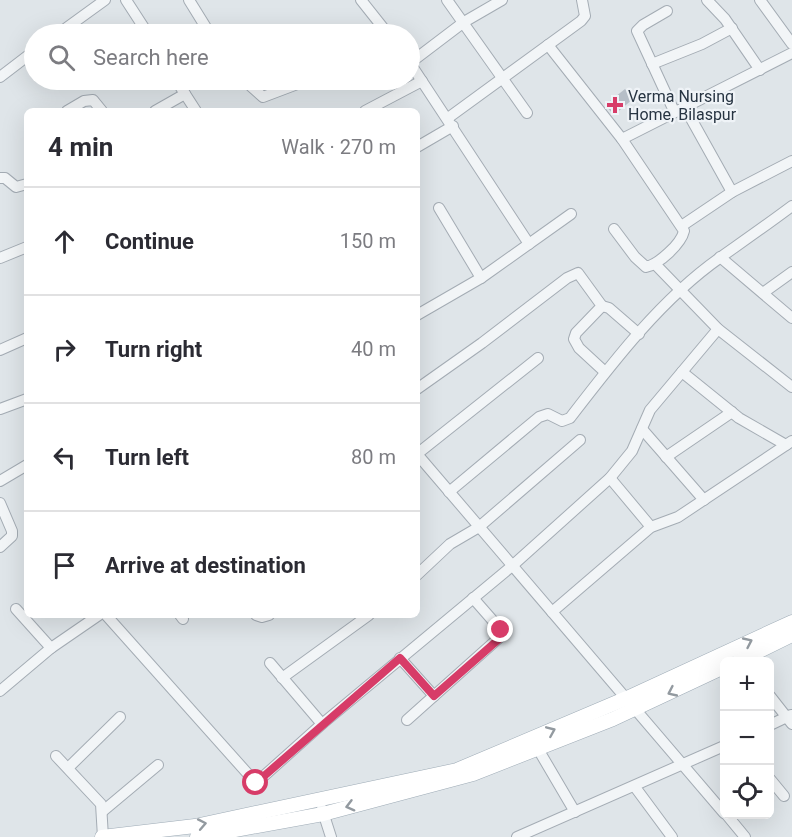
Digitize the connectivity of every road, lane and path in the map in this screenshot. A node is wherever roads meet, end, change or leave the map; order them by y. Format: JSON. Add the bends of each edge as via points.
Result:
{"nodes":[{"id":1,"x":105,"y":0,"type":"edge"},
{"id":2,"x":126,"y":0,"type":"edge"},
{"id":3,"x":189,"y":0,"type":"edge"},
{"id":4,"x":362,"y":0,"type":"edge"},
{"id":5,"x":447,"y":0,"type":"edge"},
{"id":6,"x":502,"y":0,"type":"edge"},
{"id":7,"x":582,"y":0,"type":"edge"},
{"id":8,"x":707,"y":0,"type":"edge"},
{"id":9,"x":760,"y":0,"type":"edge"},
{"id":10,"x":668,"y":11,"type":"dead end"},
{"id":11,"x":464,"y":22,"type":"junction"},
{"id":12,"x":72,"y":24,"type":"edge"},
{"id":13,"x":142,"y":24,"type":"edge"},
{"id":14,"x":204,"y":24,"type":"edge"},
{"id":15,"x":380,"y":24,"type":"edge"},
{"id":16,"x":732,"y":28,"type":"junction"},
{"id":17,"x":792,"y":44,"type":"edge"},
{"id":18,"x":548,"y":45,"type":"junction"},
{"id":19,"x":420,"y":55,"type":"edge"},
{"id":20,"x":24,"y":59,"type":"edge"},
{"id":21,"x":790,"y":59,"type":"edge"},
{"id":22,"x":652,"y":64,"type":"junction"},
{"id":23,"x":760,"y":70,"type":"junction"},
{"id":24,"x":0,"y":77,"type":"edge"},
{"id":25,"x":420,"y":78,"type":"edge"},
{"id":26,"x":501,"y":79,"type":"junction"},
{"id":27,"x":422,"y":81,"type":"joint"},
{"id":28,"x":182,"y":90,"type":"edge"},
{"id":29,"x":256,"y":90,"type":"edge"},
{"id":30,"x":280,"y":90,"type":"edge"},
{"id":31,"x":405,"y":90,"type":"edge"},
{"id":32,"x":185,"y":94,"type":"junction"},
{"id":33,"x":73,"y":108,"type":"edge"},
{"id":34,"x":100,"y":108,"type":"edge"},
{"id":35,"x":160,"y":108,"type":"edge"},
{"id":36,"x":194,"y":108,"type":"edge"},
{"id":37,"x":370,"y":108,"type":"edge"},
{"id":38,"x":679,"y":108,"type":"junction"},
{"id":39,"x":526,"y":112,"type":"dead end"},
{"id":40,"x":451,"y":122,"type":"junction"},
{"id":41,"x":622,"y":139,"type":"junction"},
{"id":42,"x":420,"y":145,"type":"edge"},
{"id":43,"x":792,"y":161,"type":"edge"},
{"id":44,"x":0,"y":178,"type":"edge"},
{"id":45,"x":24,"y":185,"type":"edge"},
{"id":46,"x":732,"y":192,"type":"junction"},
{"id":47,"x":792,"y":206,"type":"edge"},
{"id":48,"x":439,"y":208,"type":"dead end"},
{"id":49,"x":571,"y":214,"type":"dead end"},
{"id":50,"x":683,"y":225,"type":"junction"},
{"id":51,"x":614,"y":229,"type":"dead end"},
{"id":52,"x":529,"y":244,"type":"junction"},
{"id":53,"x":24,"y":248,"type":"edge"},
{"id":54,"x":720,"y":257,"type":"junction"},
{"id":55,"x":0,"y":258,"type":"edge"},
{"id":56,"x":655,"y":264,"type":"junction"},
{"id":57,"x":792,"y":272,"type":"edge"},
{"id":58,"x":481,"y":278,"type":"junction"},
{"id":59,"x":681,"y":292,"type":"junction"},
{"id":60,"x":763,"y":293,"type":"junction"},
{"id":61,"x":602,"y":306,"type":"junction"},
{"id":62,"x":420,"y":313,"type":"edge"},
{"id":63,"x":792,"y":318,"type":"edge"},
{"id":64,"x":718,"y":329,"type":"junction"},
{"id":65,"x":639,"y":334,"type":"junction"},
{"id":66,"x":24,"y":339,"type":"edge"},
{"id":67,"x":0,"y":351,"type":"edge"},
{"id":68,"x":538,"y":358,"type":"dead end"},
{"id":69,"x":606,"y":372,"type":"junction"},
{"id":70,"x":682,"y":372,"type":"junction"},
{"id":71,"x":420,"y":387,"type":"edge"},
{"id":72,"x":792,"y":387,"type":"edge"},
{"id":73,"x":24,"y":400,"type":"edge"},
{"id":74,"x":0,"y":409,"type":"edge"},
{"id":75,"x":732,"y":412,"type":"junction"},
{"id":76,"x":642,"y":429,"type":"junction"},
{"id":77,"x":580,"y":440,"type":"dead end"},
{"id":78,"x":789,"y":443,"type":"edge"},
{"id":79,"x":420,"y":452,"type":"edge"},
{"id":80,"x":666,"y":457,"type":"junction"},
{"id":81,"x":420,"y":458,"type":"edge"},
{"id":82,"x":24,"y":467,"type":"edge"},
{"id":83,"x":610,"y":478,"type":"junction"},
{"id":84,"x":0,"y":482,"type":"edge"},
{"id":85,"x":449,"y":492,"type":"junction"},
{"id":86,"x":704,"y":500,"type":"junction"},
{"id":87,"x":0,"y":504,"type":"edge"},
{"id":88,"x":479,"y":527,"type":"junction"},
{"id":89,"x":651,"y":527,"type":"junction"},
{"id":90,"x":0,"y":547,"type":"edge"},
{"id":91,"x":512,"y":566,"type":"junction"},
{"id":92,"x":420,"y":572,"type":"edge"},
{"id":93,"x":473,"y":598,"type":"junction"},
{"id":94,"x":16,"y":609,"type":"dead end"},
{"id":95,"x":552,"y":612,"type":"junction"},
{"id":96,"x":24,"y":618,"type":"edge"},
{"id":97,"x":24,"y":618,"type":"edge"},
{"id":98,"x":95,"y":618,"type":"edge"},
{"id":99,"x":109,"y":618,"type":"edge"},
{"id":100,"x":365,"y":618,"type":"edge"},
{"id":101,"x":792,"y":622,"type":"edge"},
{"id":102,"x":792,"y":635,"type":"edge"},
{"id":103,"x":51,"y":648,"type":"junction"},
{"id":104,"x":748,"y":657,"type":"edge"},
{"id":105,"x":400,"y":658,"type":"junction"},
{"id":106,"x":270,"y":663,"type":"dead end"},
{"id":107,"x":720,"y":670,"type":"edge"},
{"id":108,"x":282,"y":678,"type":"junction"},
{"id":109,"x":0,"y":690,"type":"edge"},
{"id":110,"x":434,"y":696,"type":"junction"},
{"id":111,"x":774,"y":701,"type":"edge"},
{"id":112,"x":632,"y":703,"type":"junction"},
{"id":113,"x":120,"y":717,"type":"dead end"},
{"id":114,"x":790,"y":719,"type":"edge"},
{"id":115,"x":407,"y":720,"type":"dead end"},
{"id":116,"x":322,"y":724,"type":"junction"},
{"id":117,"x":774,"y":724,"type":"edge"},
{"id":118,"x":720,"y":748,"type":"edge"},
{"id":119,"x":538,"y":749,"type":"junction"},
{"id":120,"x":56,"y":756,"type":"dead end"},
{"id":121,"x":683,"y":764,"type":"junction"},
{"id":122,"x":158,"y":765,"type":"dead end"},
{"id":123,"x":68,"y":768,"type":"junction"},
{"id":124,"x":774,"y":784,"type":"edge"},
{"id":125,"x":635,"y":787,"type":"junction"},
{"id":126,"x":784,"y":796,"type":"dead end"},
{"id":127,"x":322,"y":807,"type":"junction"},
{"id":128,"x":720,"y":808,"type":"edge"},
{"id":129,"x":103,"y":811,"type":"junction"},
{"id":130,"x":575,"y":812,"type":"junction"},
{"id":131,"x":729,"y":819,"type":"edge"},
{"id":132,"x":103,"y":837,"type":"edge"},
{"id":133,"x":197,"y":837,"type":"edge"},
{"id":134,"x":331,"y":837,"type":"edge"},
{"id":135,"x":517,"y":837,"type":"edge"},
{"id":136,"x":672,"y":837,"type":"edge"},
{"id":137,"x":745,"y":837,"type":"edge"}],
"edges":[{"from":1,"to":12,"type":"street"},
{"from":2,"to":13,"type":"street"},
{"from":3,"to":14,"type":"street"},
{"from":4,"to":15,"type":"street"},
{"from":5,"to":11,"type":"street"},
{"from":6,"to":11,"type":"street"},
{"from":7,"to":18,"type":"street","via":[[583,19]]},
{"from":8,"to":16,"type":"street"},
{"from":9,"to":17,"type":"street"},
{"from":10,"to":22,"type":"street","via":[[637,31]]},
{"from":11,"to":19,"type":"street"},
{"from":11,"to":26,"type":"street"},
{"from":16,"to":22,"type":"street"},
{"from":16,"to":23,"type":"street"},
{"from":18,"to":26,"type":"street"},
{"from":18,"to":41,"type":"street"},
{"from":20,"to":24,"type":"street"},
{"from":21,"to":23,"type":"street"},
{"from":22,"to":38,"type":"street"},
{"from":23,"to":38,"type":"street"},
{"from":25,"to":27,"type":"street"},
{"from":26,"to":39,"type":"street"},
{"from":26,"to":40,"type":"street"},
{"from":27,"to":40,"type":"street"},
{"from":28,"to":32,"type":"street"},
{"from":29,"to":30,"type":"street","via":[[263,96]]},
{"from":31,"to":37,"type":"street"},
{"from":32,"to":35,"type":"street"},
{"from":32,"to":36,"type":"street"},
{"from":33,"to":34,"type":"street","via":[[88,100]]},
{"from":38,"to":41,"type":"street"},
{"from":38,"to":46,"type":"street"},
{"from":40,"to":42,"type":"street"},
{"from":40,"to":52,"type":"street"},
{"from":41,"to":50,"type":"street"},
{"from":43,"to":46,"type":"street"},
{"from":44,"to":45,"type":"street","via":[[16,187]]},
{"from":46,"to":50,"type":"street"},
{"from":47,"to":54,"type":"street"},
{"from":48,"to":58,"type":"street"},
{"from":49,"to":52,"type":"street"},
{"from":50,"to":56,"type":"street","via":[[683,236]]},
{"from":51,"to":56,"type":"street","via":[[642,265]]},
{"from":52,"to":58,"type":"street"},
{"from":53,"to":55,"type":"street"},
{"from":54,"to":59,"type":"street"},
{"from":54,"to":60,"type":"street"},
{"from":56,"to":59,"type":"street"},
{"from":57,"to":60,"type":"street"},
{"from":58,"to":62,"type":"street"},
{"from":59,"to":64,"type":"street"},
{"from":59,"to":65,"type":"street"},
{"from":60,"to":63,"type":"street"},
{"from":61,"to":65,"type":"street"},
{"from":61,"to":69,"type":"street","via":[[574,339]]},
{"from":61,"to":71,"type":"street","via":[[583,277],[575,273]]},
{"from":64,"to":70,"type":"street"},
{"from":64,"to":72,"type":"street"},
{"from":65,"to":69,"type":"street"},
{"from":66,"to":67,"type":"street"},
{"from":68,"to":79,"type":"street"},
{"from":69,"to":85,"type":"street","via":[[570,418],[562,421],[548,414],[539,417]]},
{"from":70,"to":75,"type":"street"},
{"from":70,"to":76,"type":"street","via":[[650,410]]},
{"from":73,"to":74,"type":"street"},
{"from":75,"to":78,"type":"street"},
{"from":75,"to":80,"type":"street"},
{"from":76,"to":80,"type":"street"},
{"from":76,"to":83,"type":"street","via":[[632,451]]},
{"from":77,"to":88,"type":"street"},
{"from":78,"to":86,"type":"street"},
{"from":80,"to":86,"type":"street"},
{"from":81,"to":85,"type":"street"},
{"from":82,"to":84,"type":"street"},
{"from":83,"to":89,"type":"street"},
{"from":83,"to":91,"type":"street"},
{"from":85,"to":88,"type":"street"},
{"from":86,"to":89,"type":"street","via":[[678,518]]},
{"from":87,"to":90,"type":"street","via":[[12,531]]},
{"from":88,"to":91,"type":"street"},
{"from":88,"to":92,"type":"street","via":[[450,544]]},
{"from":89,"to":95,"type":"street"},
{"from":91,"to":93,"type":"street"},
{"from":91,"to":95,"type":"street"},
{"from":93,"to":105,"type":"street"},
{"from":93,"to":110,"type":"street","via":[[501,630],[501,636]]},
{"from":94,"to":97,"type":"street"},
{"from":95,"to":112,"type":"street"},
{"from":96,"to":103,"type":"street"},
{"from":98,"to":103,"type":"street"},
{"from":99,"to":116,"type":"street","via":[[256,783]]},
{"from":100,"to":108,"type":"street"},
{"from":112,"to":101,"type":"main road","one_way":true},
{"from":102,"to":104,"type":"main road"},
{"from":103,"to":109,"type":"street"},
{"from":105,"to":110,"type":"street"},
{"from":105,"to":116,"type":"street"},
{"from":106,"to":108,"type":"street"},
{"from":107,"to":112,"type":"main road","one_way":true},
{"from":108,"to":116,"type":"street"},
{"from":110,"to":115,"type":"street"},
{"from":111,"to":114,"type":"street"},
{"from":112,"to":119,"type":"main road"},
{"from":112,"to":121,"type":"street"},
{"from":127,"to":112,"type":"main road","one_way":true,"via":[[457,770]]},
{"from":113,"to":123,"type":"street"},
{"from":114,"to":117,"type":"street"},
{"from":118,"to":121,"type":"street"},
{"from":119,"to":127,"type":"main road","one_way":true,"via":[[473,774]]},
{"from":119,"to":130,"type":"street"},
{"from":120,"to":123,"type":"street"},
{"from":121,"to":125,"type":"street"},
{"from":121,"to":128,"type":"street"},
{"from":122,"to":129,"type":"street"},
{"from":123,"to":129,"type":"street","via":[[94,794]]},
{"from":124,"to":126,"type":"street"},
{"from":125,"to":130,"type":"street"},
{"from":125,"to":136,"type":"street"},
{"from":132,"to":127,"type":"main road","one_way":true},
{"from":127,"to":133,"type":"main road"},
{"from":127,"to":134,"type":"street"},
{"from":129,"to":132,"type":"street"},
{"from":130,"to":135,"type":"street"},
{"from":131,"to":137,"type":"street"}]}
